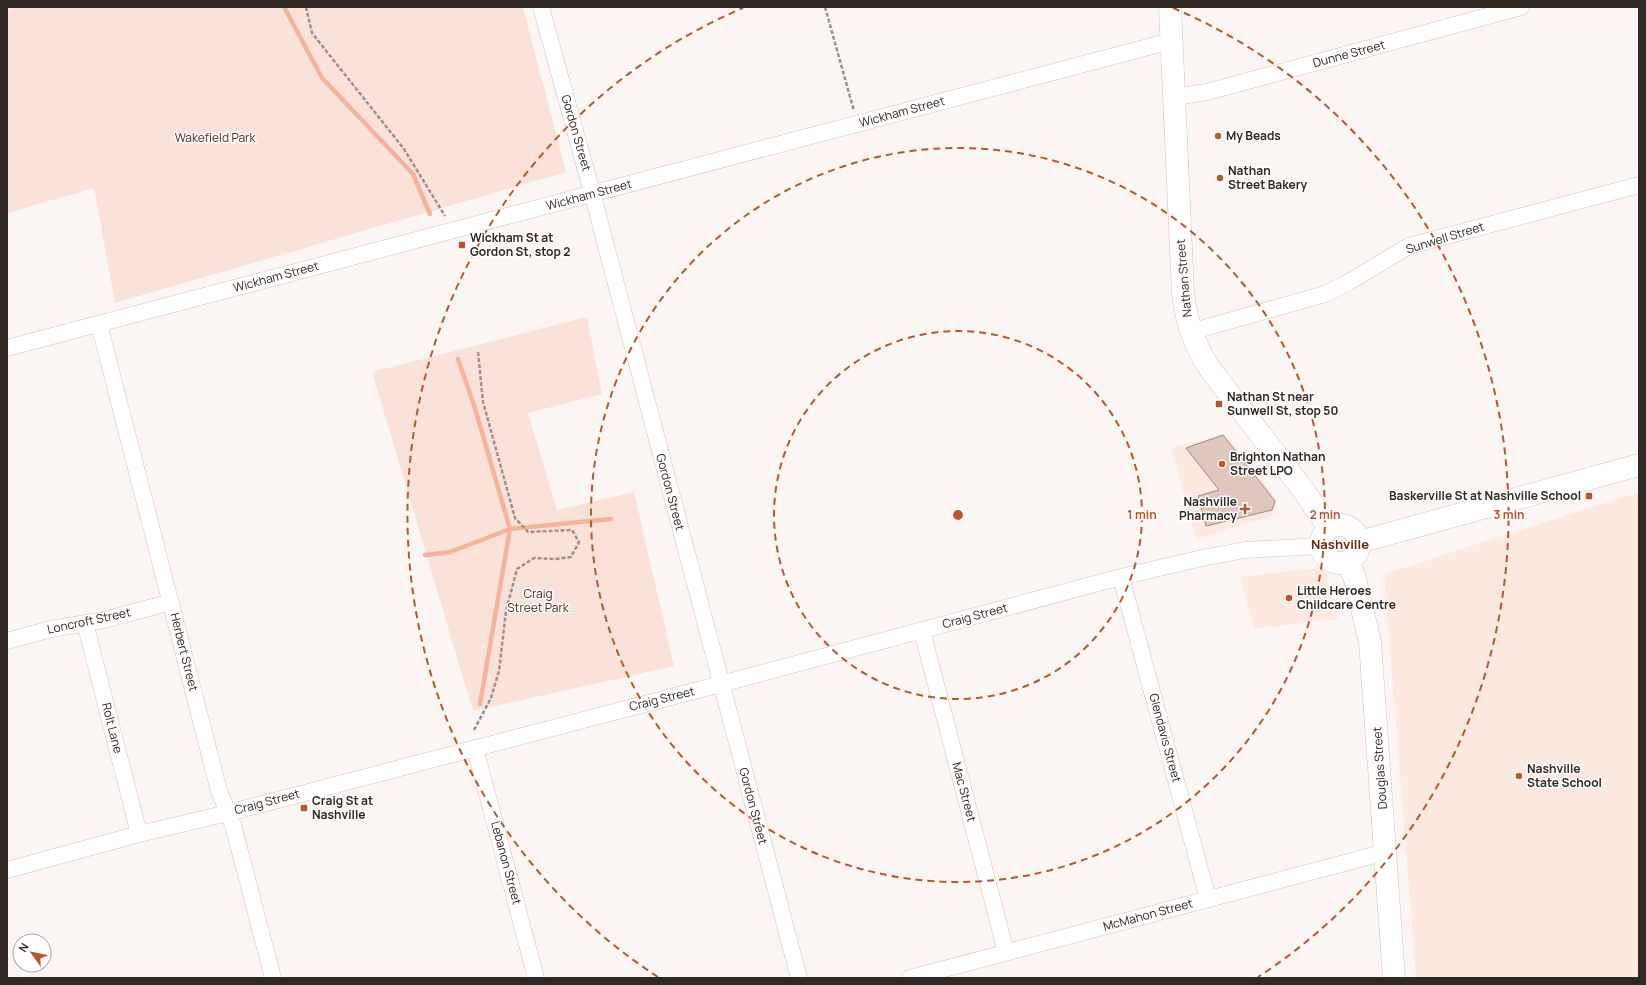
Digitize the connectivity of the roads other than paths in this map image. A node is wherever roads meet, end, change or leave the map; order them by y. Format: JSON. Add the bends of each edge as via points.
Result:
{"nodes":[{"id":1,"x":541,"y":7,"type":"edge"},
{"id":2,"x":1170,"y":7,"type":"edge"},
{"id":3,"x":1521,"y":7,"type":"edge"},
{"id":4,"x":1171,"y":41,"type":"junction"},
{"id":5,"x":1175,"y":97,"type":"junction"},
{"id":6,"x":1639,"y":185,"type":"edge"},
{"id":7,"x":592,"y":194,"type":"junction"},
{"id":8,"x":99,"y":324,"type":"junction"},
{"id":9,"x":1190,"y":332,"type":"junction"},
{"id":10,"x":7,"y":348,"type":"edge"},
{"id":11,"x":1639,"y":465,"type":"edge"},
{"id":12,"x":1325,"y":537,"type":"junction"},
{"id":13,"x":1359,"y":542,"type":"junction"},
{"id":14,"x":1348,"y":562,"type":"junction"},
{"id":15,"x":1121,"y":577,"type":"junction"},
{"id":16,"x":171,"y":602,"type":"junction"},
{"id":17,"x":85,"y":623,"type":"junction"},
{"id":18,"x":922,"y":631,"type":"junction"},
{"id":19,"x":7,"y":641,"type":"edge"},
{"id":20,"x":721,"y":684,"type":"junction"},
{"id":21,"x":475,"y":748,"type":"junction"},
{"id":22,"x":228,"y":812,"type":"junction"},
{"id":23,"x":138,"y":834,"type":"junction"},
{"id":24,"x":1386,"y":852,"type":"junction"},
{"id":25,"x":7,"y":870,"type":"edge"},
{"id":26,"x":1208,"y":899,"type":"junction"},
{"id":27,"x":1006,"y":952,"type":"junction"},
{"id":28,"x":273,"y":978,"type":"edge"},
{"id":29,"x":536,"y":978,"type":"edge"},
{"id":30,"x":799,"y":978,"type":"edge"},
{"id":31,"x":910,"y":978,"type":"edge"},
{"id":32,"x":1394,"y":978,"type":"edge"}],
"edges":[{"from":1,"to":7,"type":"street","name":"Gordon Street"},
{"from":2,"to":4,"type":"street","name":"Nathan Street"},
{"from":3,"to":5,"type":"street","name":"Dunne Street","via":[[1207,92]]},
{"from":4,"to":5,"type":"street","name":"Nathan Street"},
{"from":4,"to":7,"type":"street","name":"Wickham Street"},
{"from":5,"to":9,"type":"street","name":"Nathan Street","via":[[1184,293]]},
{"from":6,"to":9,"type":"street","name":"Sunwell Street","via":[[1409,246],[1325,294]]},
{"from":7,"to":8,"type":"street","name":"Wickham Street"},
{"from":7,"to":20,"type":"street","name":"Gordon Street"},
{"from":8,"to":10,"type":"street","name":"Wickham Street"},
{"from":8,"to":16,"type":"street","name":"Herbert Street"},
{"from":9,"to":12,"type":"street","name":"Nathan Street","via":[[1210,368],[1301,487]]},
{"from":11,"to":13,"type":"street"},
{"from":12,"to":13,"type":"street","via":[[1335,525],[1348,526],[1357,535]]},
{"from":12,"to":14,"type":"street","via":[[1322,552],[1330,561]]},
{"from":12,"to":15,"type":"street","name":"Craig Street","via":[[1202,558]]},
{"from":13,"to":14,"type":"street","via":[[1357,554]]},
{"from":14,"to":24,"type":"street","name":"Douglas Street","via":[[1355,579],[1370,642]]},
{"from":15,"to":18,"type":"street","name":"Craig Street"},
{"from":15,"to":26,"type":"street","name":"Glendavis Street"},
{"from":16,"to":17,"type":"street","name":"Loncroft Street"},
{"from":16,"to":22,"type":"street","name":"Herbert Street","via":[[219,791]]},
{"from":17,"to":19,"type":"street","name":"Loncroft Street"},
{"from":17,"to":23,"type":"street","name":"Rolt Lane"},
{"from":18,"to":20,"type":"street","name":"Craig Street"},
{"from":18,"to":27,"type":"street","name":"Mac Street"},
{"from":20,"to":21,"type":"street","name":"Craig Street"},
{"from":20,"to":30,"type":"street","name":"Gordon Street"},
{"from":21,"to":22,"type":"street","name":"Craig Street"},
{"from":21,"to":29,"type":"street","name":"Lebanon Street"},
{"from":22,"to":23,"type":"street","name":"Craig Street"},
{"from":22,"to":28,"type":"street","name":"Herbert Street"},
{"from":23,"to":25,"type":"street","name":"Craig Street"},
{"from":24,"to":26,"type":"street","name":"McMahon Street"},
{"from":24,"to":32,"type":"street","name":"Douglas Street"},
{"from":26,"to":27,"type":"street","name":"McMahon Street"},
{"from":27,"to":31,"type":"street","name":"McMahon Street"}]}
